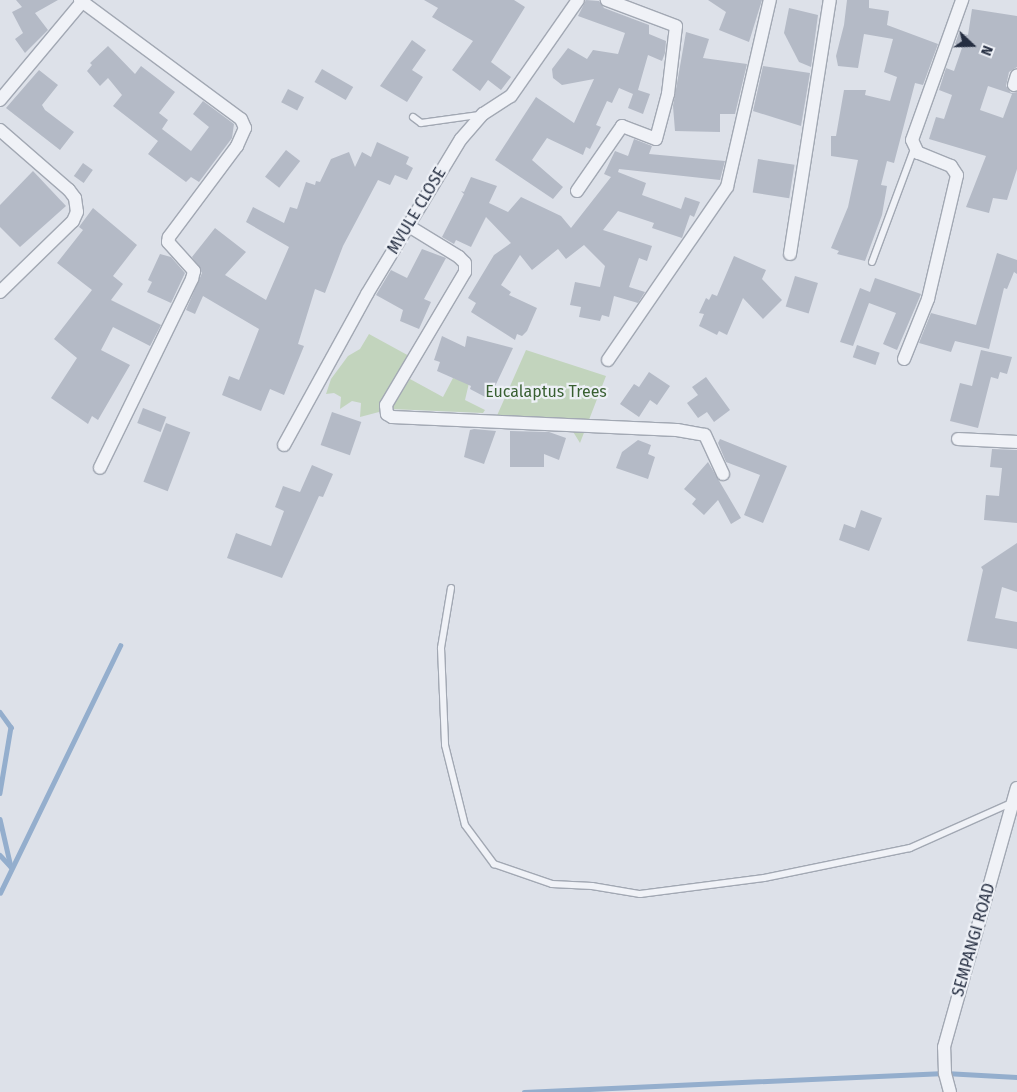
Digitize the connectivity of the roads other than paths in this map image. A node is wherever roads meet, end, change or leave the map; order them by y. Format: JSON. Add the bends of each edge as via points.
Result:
{"nodes":[{"id":1,"x":578,"y":0,"type":"edge"},
{"id":2,"x":607,"y":0,"type":"edge"},
{"id":3,"x":770,"y":0,"type":"edge"},
{"id":4,"x":830,"y":0,"type":"edge"},
{"id":5,"x":962,"y":0,"type":"edge"},
{"id":6,"x":81,"y":1,"type":"edge"},
{"id":7,"x":0,"y":100,"type":"edge"},
{"id":8,"x":483,"y":114,"type":"junction"},
{"id":9,"x":413,"y":117,"type":"dead end"},
{"id":10,"x":0,"y":130,"type":"edge"},
{"id":11,"x":914,"y":149,"type":"junction"},
{"id":12,"x":577,"y":191,"type":"dead end"},
{"id":13,"x":407,"y":225,"type":"junction"},
{"id":14,"x":790,"y":254,"type":"dead end"},
{"id":15,"x":872,"y":262,"type":"dead end"},
{"id":16,"x":0,"y":292,"type":"edge"},
{"id":17,"x":904,"y":359,"type":"dead end"},
{"id":18,"x":608,"y":360,"type":"dead end"},
{"id":19,"x":958,"y":438,"type":"dead end"},
{"id":20,"x":1017,"y":442,"type":"edge"},
{"id":21,"x":284,"y":445,"type":"dead end"},
{"id":22,"x":100,"y":468,"type":"dead end"},
{"id":23,"x":723,"y":474,"type":"dead end"},
{"id":24,"x":451,"y":588,"type":"dead end"},
{"id":25,"x":1017,"y":788,"type":"edge"},
{"id":26,"x":1012,"y":803,"type":"junction"},
{"id":27,"x":950,"y":1092,"type":"edge"}],
"edges":[{"from":1,"to":8,"type":"street","name":"MVULE CLOSE","via":[[511,96]]},
{"from":2,"to":12,"type":"street","via":[[676,26],[668,94],[656,139],[622,126]]},
{"from":3,"to":18,"type":"street","via":[[727,187]]},
{"from":4,"to":14,"type":"street"},
{"from":5,"to":11,"type":"street","via":[[917,124],[912,140]]},
{"from":6,"to":7,"type":"street"},
{"from":6,"to":22,"type":"street","via":[[241,119],[245,128],[240,142],[169,237],[172,247],[194,270],[192,279]]},
{"from":8,"to":9,"type":"lane","via":[[421,124]]},
{"from":8,"to":13,"type":"street","name":"MVULE CLOSE","via":[[467,130]]},
{"from":10,"to":16,"type":"street","via":[[70,190],[77,206],[73,221]]},
{"from":11,"to":15,"type":"lane"},
{"from":11,"to":17,"type":"street","via":[[951,166],[957,175],[928,299]]},
{"from":13,"to":21,"type":"street","name":"MVULE CLOSE"},
{"from":13,"to":23,"type":"street","via":[[460,257],[465,263],[465,272],[386,405],[387,414],[392,417],[677,430],[704,435]]},
{"from":19,"to":20,"type":"street"},
{"from":24,"to":26,"type":"lane","via":[[441,648],[446,744],[465,826],[494,864],[552,884],[592,886],[640,894],[764,878],[910,848]]},
{"from":25,"to":26,"type":"street","name":"SEMPANGI ROAD"},
{"from":26,"to":27,"type":"street","name":"SEMPANGI ROAD","via":[[944,1047]]}]}
